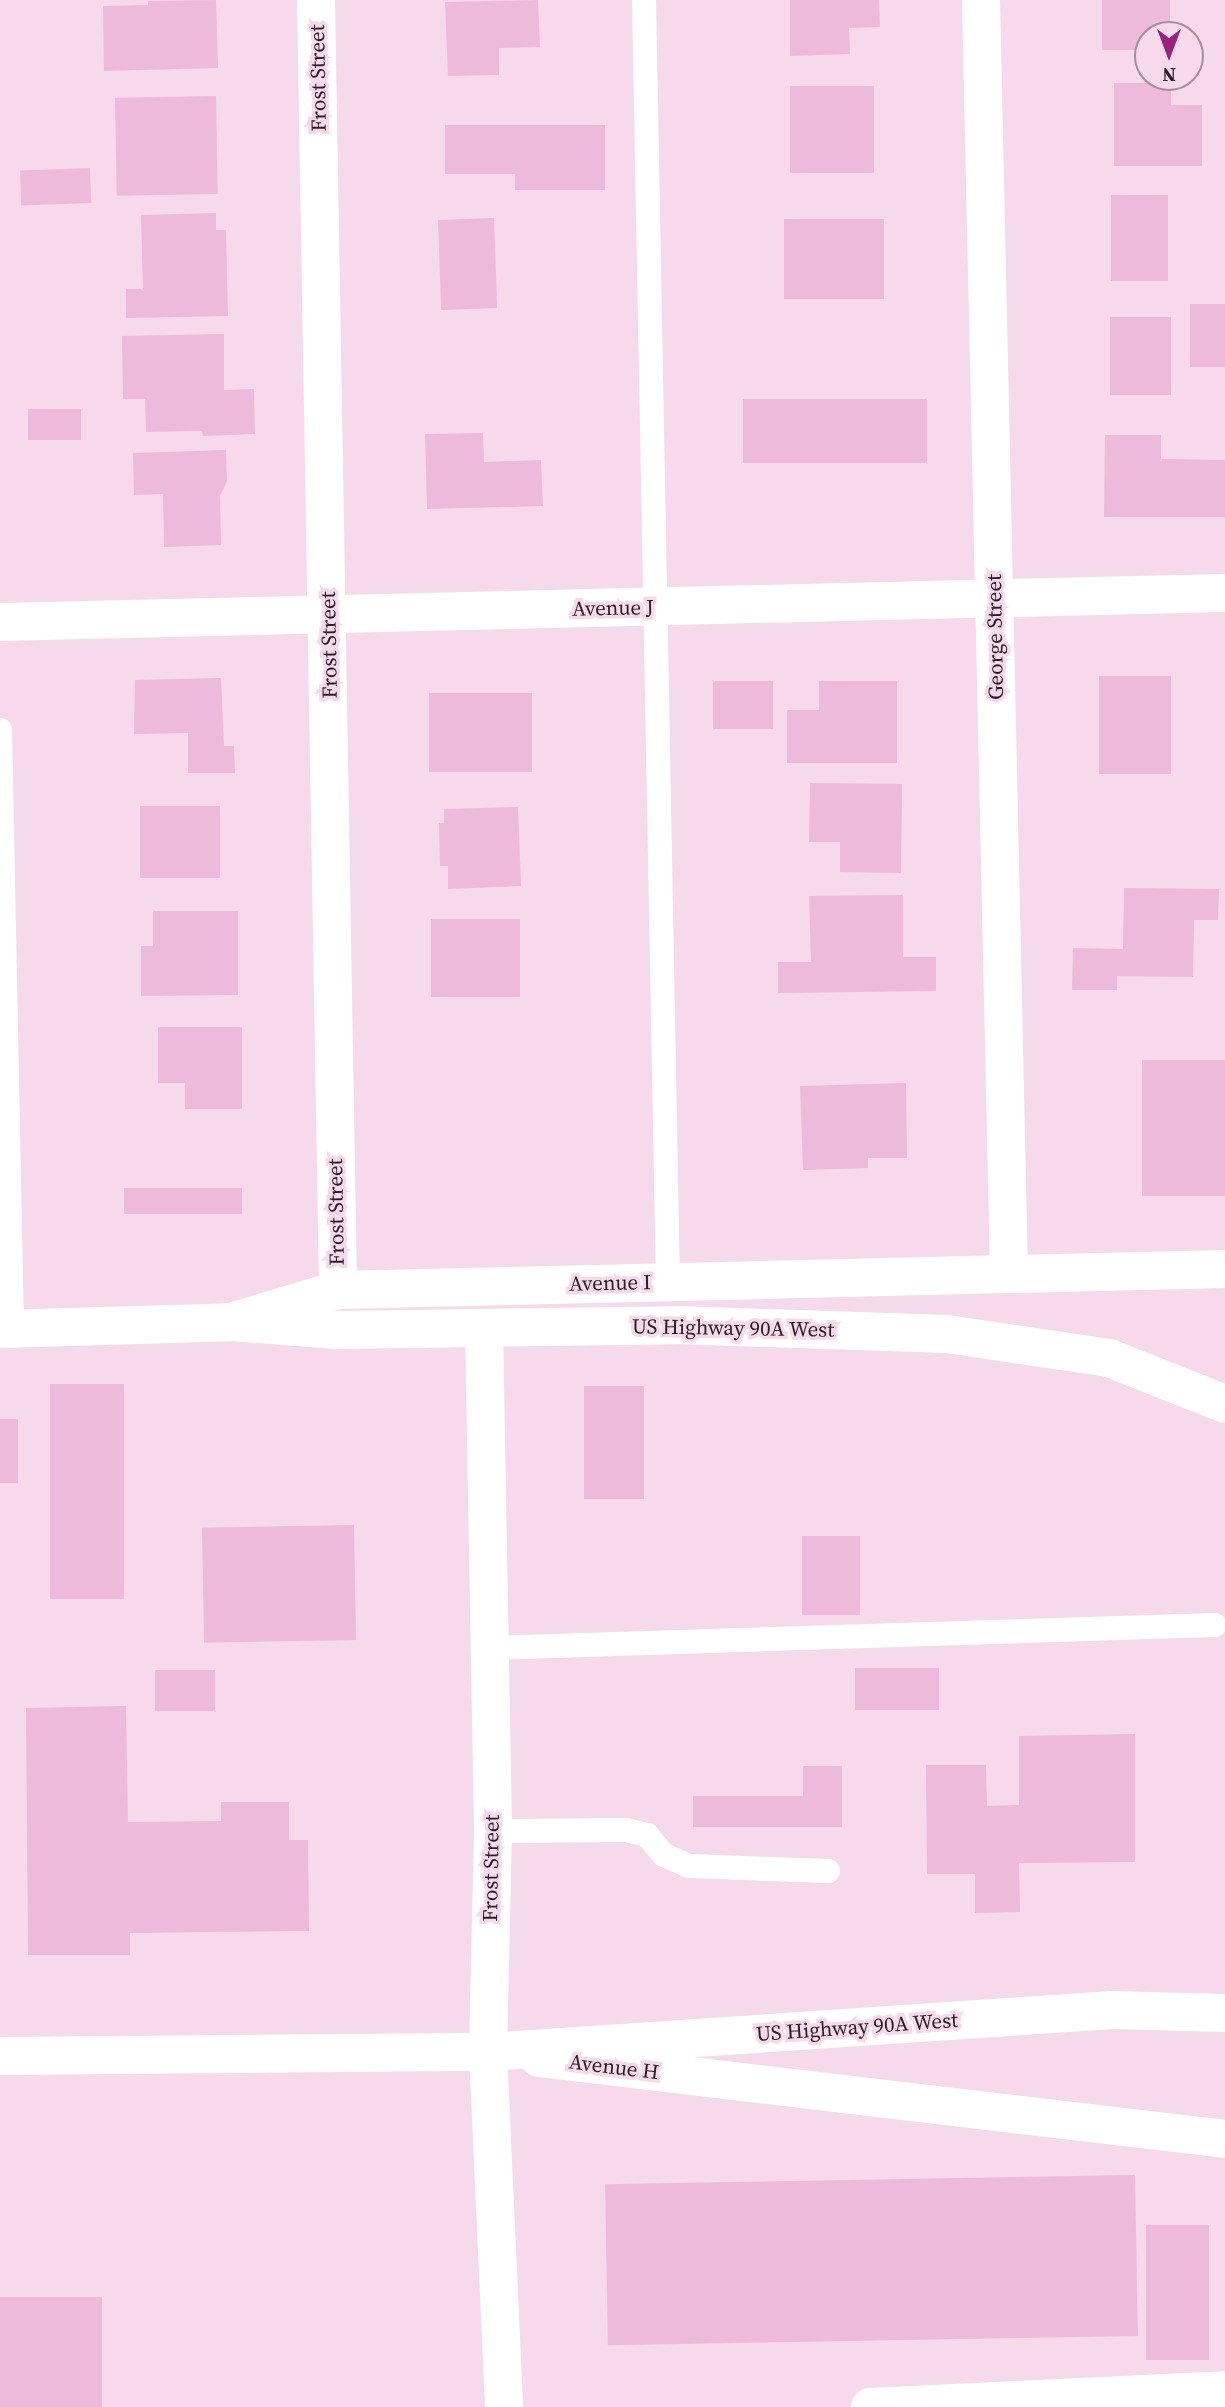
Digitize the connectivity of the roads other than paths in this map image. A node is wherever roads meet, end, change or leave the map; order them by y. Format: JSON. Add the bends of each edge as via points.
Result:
{"nodes":[{"id":1,"x":316,"y":0,"type":"edge"},
{"id":2,"x":644,"y":0,"type":"edge"},
{"id":3,"x":981,"y":0,"type":"edge"},
{"id":4,"x":1225,"y":593,"type":"edge"},
{"id":5,"x":994,"y":598,"type":"junction"},
{"id":6,"x":656,"y":607,"type":"junction"},
{"id":7,"x":328,"y":614,"type":"junction"},
{"id":8,"x":0,"y":622,"type":"edge"},
{"id":9,"x":0,"y":730,"type":"edge"},
{"id":10,"x":1225,"y":1269,"type":"edge"},
{"id":11,"x":1009,"y":1274,"type":"junction"},
{"id":12,"x":668,"y":1282,"type":"junction"},
{"id":13,"x":338,"y":1290,"type":"junction"},
{"id":14,"x":231,"y":1322,"type":"junction"},
{"id":15,"x":484,"y":1328,"type":"junction"},
{"id":16,"x":6,"y":1329,"type":"edge"},
{"id":17,"x":1225,"y":1404,"type":"edge"},
{"id":18,"x":1215,"y":1625,"type":"dead end"},
{"id":19,"x":490,"y":1648,"type":"junction"},
{"id":20,"x":493,"y":1831,"type":"junction"},
{"id":21,"x":828,"y":1871,"type":"dead end"},
{"id":22,"x":1225,"y":2013,"type":"edge"},
{"id":23,"x":488,"y":2052,"type":"junction"},
{"id":24,"x":0,"y":2056,"type":"edge"},
{"id":25,"x":1225,"y":2139,"type":"edge"},
{"id":26,"x":1225,"y":2390,"type":"edge"},
{"id":27,"x":504,"y":2407,"type":"edge"},
{"id":28,"x":870,"y":2407,"type":"edge"}],
"edges":[{"from":1,"to":7,"type":"street","name":"Frost Street"},
{"from":2,"to":6,"type":"lane"},
{"from":3,"to":5,"type":"street","name":"George Street"},
{"from":4,"to":5,"type":"street","name":"Avenue J"},
{"from":5,"to":6,"type":"street","name":"Avenue J"},
{"from":5,"to":11,"type":"street","name":"George Street"},
{"from":6,"to":7,"type":"street","name":"Avenue J"},
{"from":6,"to":12,"type":"lane"},
{"from":7,"to":8,"type":"street","name":"Avenue J"},
{"from":7,"to":13,"type":"street","name":"Frost Street"},
{"from":9,"to":16,"type":"lane"},
{"from":10,"to":11,"type":"street","name":"Avenue I"},
{"from":11,"to":12,"type":"street","name":"Avenue I"},
{"from":12,"to":13,"type":"street","name":"Avenue I"},
{"from":13,"to":14,"type":"street","name":"Avenue I"},
{"from":14,"to":15,"type":"street","name":"US Highway 90A West","via":[[337,1330]]},
{"from":14,"to":16,"type":"street","name":"Avenue I"},
{"from":15,"to":17,"type":"street","name":"US Highway 90A West","via":[[677,1325],[947,1334],[1109,1358]]},
{"from":15,"to":19,"type":"street","name":"Frost Street"},
{"from":18,"to":19,"type":"lane"},
{"from":19,"to":20,"type":"street","name":"Frost Street"},
{"from":20,"to":21,"type":"lane","via":[[625,1830],[647,1835],[664,1856],[689,1867]]},
{"from":20,"to":23,"type":"street","name":"Frost Street"},
{"from":22,"to":23,"type":"street","name":"US Highway 90A West","via":[[1112,2010]]},
{"from":23,"to":24,"type":"street","name":"Avenue H"},
{"from":23,"to":25,"type":"street","name":"Avenue H"},
{"from":23,"to":27,"type":"street","name":"Frost Street"},
{"from":26,"to":28,"type":"street"}]}
